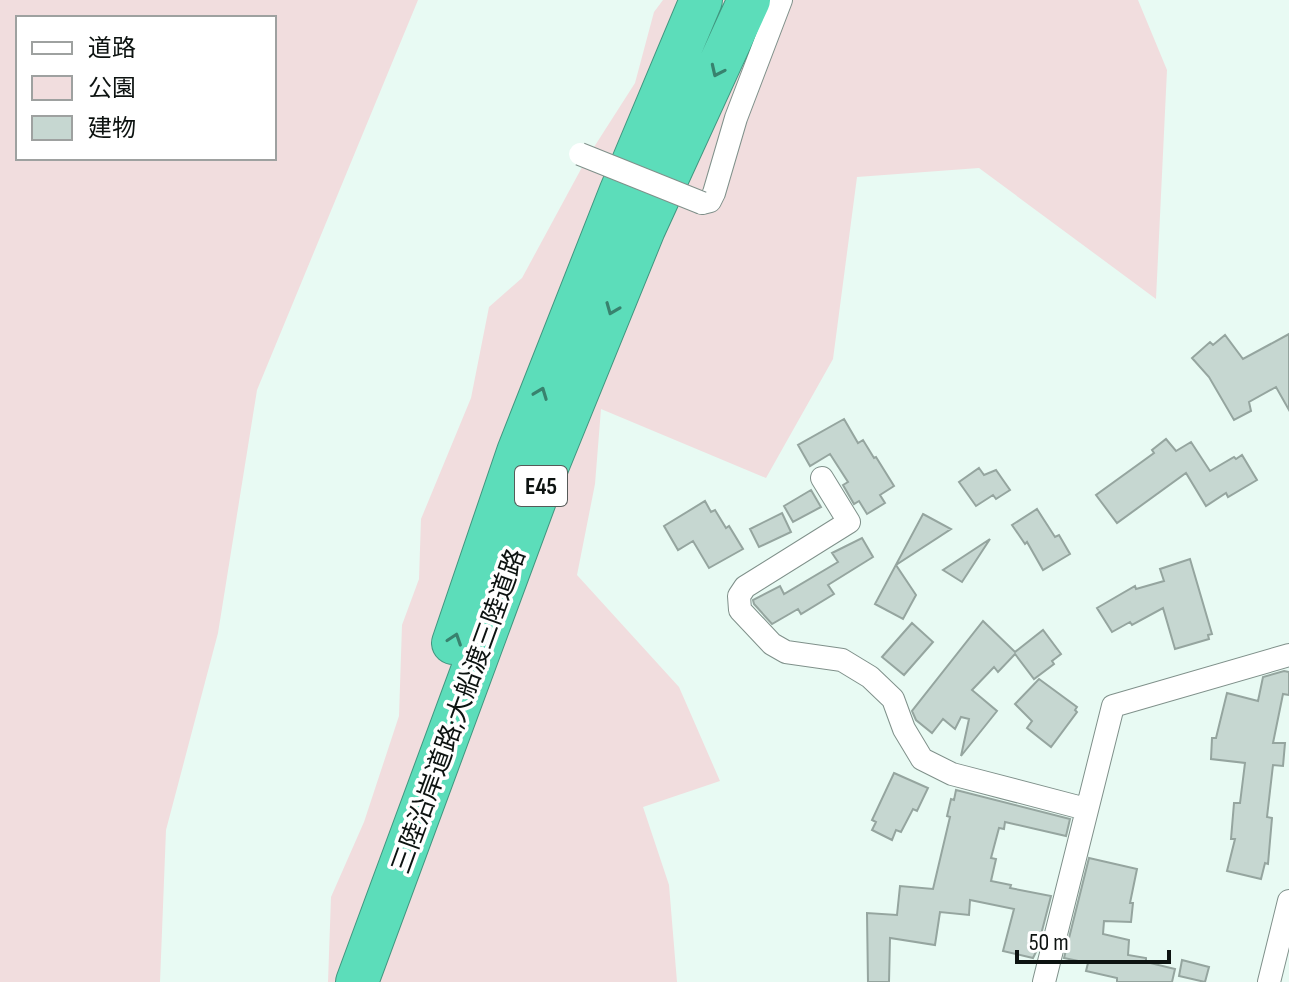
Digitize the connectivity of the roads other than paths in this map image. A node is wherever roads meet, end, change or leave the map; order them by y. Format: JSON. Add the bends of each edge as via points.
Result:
{"nodes":[{"id":1,"x":701,"y":0,"type":"edge"},
{"id":2,"x":749,"y":0,"type":"edge"},
{"id":3,"x":781,"y":0,"type":"edge"},
{"id":4,"x":580,"y":154,"type":"dead end"},
{"id":5,"x":822,"y":478,"type":"dead end"},
{"id":6,"x":1289,"y":655,"type":"edge"},
{"id":7,"x":1086,"y":809,"type":"junction"},
{"id":8,"x":1289,"y":901,"type":"edge"},
{"id":9,"x":356,"y":982,"type":"edge"},
{"id":10,"x":1044,"y":982,"type":"edge"},
{"id":11,"x":1269,"y":982,"type":"edge"}],
"edges":[{"from":9,"to":1,"type":"highway","name":"三陸沿岸道路;大船渡三陸道路","number":"E45","one_way":true,"via":[[430,712],[518,452]]},
{"from":2,"to":9,"type":"highway","name":"三陸沿岸道路;大船渡三陸道路","number":"E45","one_way":true,"via":[[644,229],[548,465]]},
{"from":3,"to":4,"type":"street","bridge":true,"via":[[710,201],[702,203]]},
{"from":5,"to":7,"type":"street","via":[[849,522],[745,587],[740,610],[786,652],[842,660],[870,677],[893,699],[922,759],[937,768]]},
{"from":6,"to":7,"type":"street","via":[[1113,706]]},
{"from":7,"to":10,"type":"street"},
{"from":8,"to":11,"type":"street"}]}
